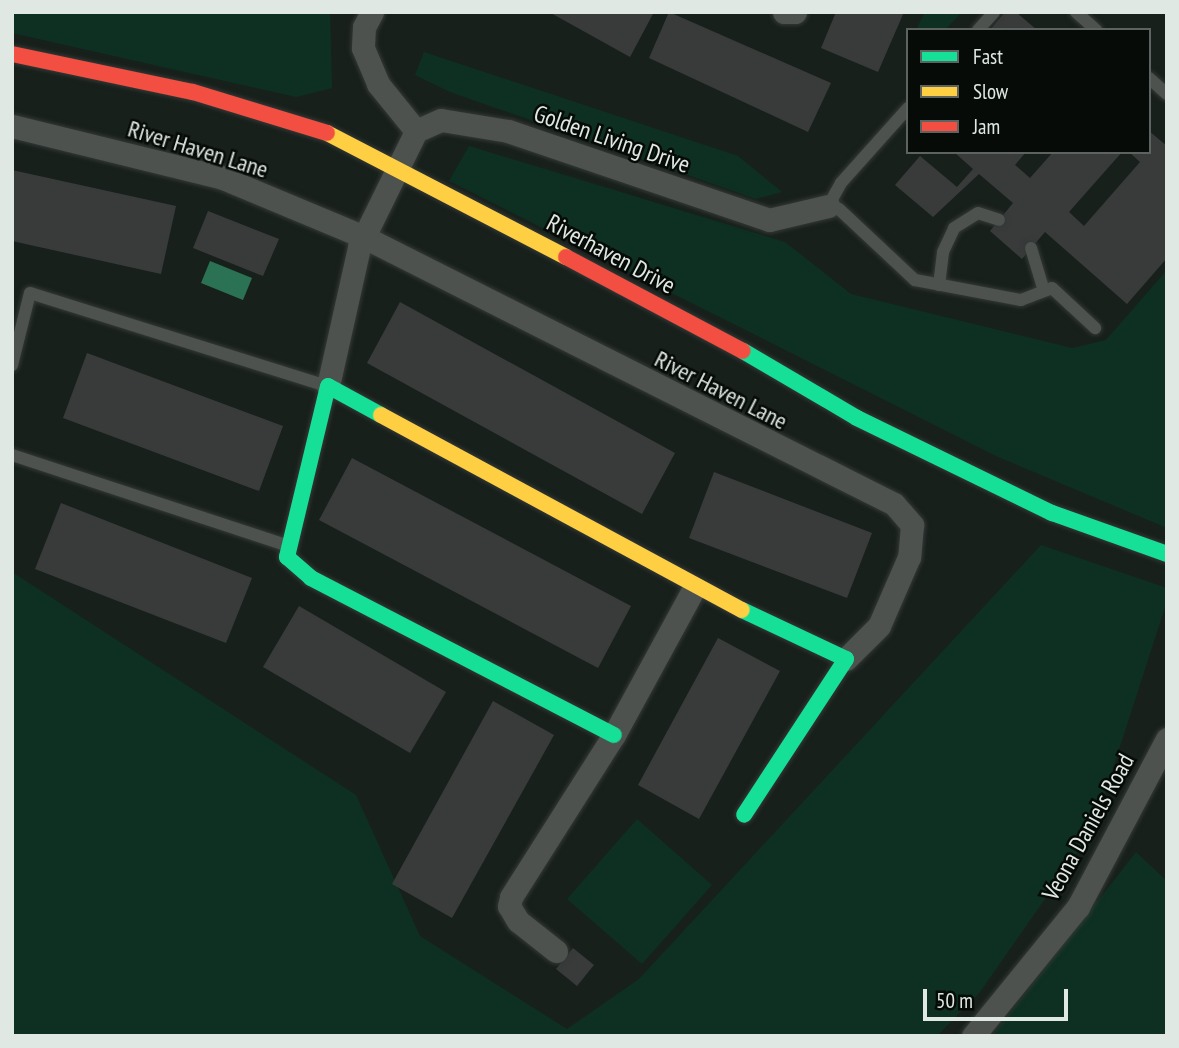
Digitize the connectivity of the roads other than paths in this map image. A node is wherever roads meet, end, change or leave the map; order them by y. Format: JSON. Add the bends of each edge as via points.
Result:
{"nodes":[{"id":1,"x":372,"y":12,"type":"edge"},
{"id":2,"x":784,"y":12,"type":"edge"},
{"id":3,"x":795,"y":12,"type":"edge"},
{"id":4,"x":994,"y":12,"type":"edge"},
{"id":5,"x":1076,"y":12,"type":"edge"},
{"id":6,"x":980,"y":28,"type":"edge"},
{"id":7,"x":1094,"y":28,"type":"edge"},
{"id":8,"x":12,"y":54,"type":"edge"},
{"id":9,"x":1151,"y":80,"type":"edge"},
{"id":10,"x":1167,"y":94,"type":"edge"},
{"id":11,"x":906,"y":110,"type":"edge"},
{"id":12,"x":12,"y":126,"type":"edge"},
{"id":13,"x":416,"y":131,"type":"junction"},
{"id":14,"x":400,"y":168,"type":"junction"},
{"id":15,"x":828,"y":206,"type":"junction"},
{"id":16,"x":999,"y":220,"type":"dead end"},
{"id":17,"x":364,"y":237,"type":"junction"},
{"id":18,"x":1031,"y":248,"type":"dead end"},
{"id":19,"x":939,"y":285,"type":"junction"},
{"id":20,"x":1044,"y":291,"type":"junction"},
{"id":21,"x":1095,"y":328,"type":"dead end"},
{"id":22,"x":12,"y":365,"type":"edge"},
{"id":23,"x":328,"y":386,"type":"junction"},
{"id":24,"x":12,"y":455,"type":"edge"},
{"id":25,"x":290,"y":547,"type":"junction"},
{"id":26,"x":1167,"y":554,"type":"edge"},
{"id":27,"x":695,"y":588,"type":"junction"},
{"id":28,"x":846,"y":659,"type":"junction"},
{"id":29,"x":614,"y":735,"type":"junction"},
{"id":30,"x":1167,"y":739,"type":"edge"},
{"id":31,"x":744,"y":815,"type":"dead end"},
{"id":32,"x":556,"y":951,"type":"dead end"},
{"id":33,"x":973,"y":1036,"type":"edge"}],
"edges":[{"from":1,"to":13,"type":"street","via":[[364,27],[363,48],[378,84]]},
{"from":2,"to":3,"type":"street","via":[[793,16]]},
{"from":4,"to":6,"type":"lane"},
{"from":5,"to":7,"type":"lane"},
{"from":8,"to":14,"type":"street","name":"Riverhaven Drive","via":[[193,92],[330,134]]},
{"from":9,"to":10,"type":"lane"},
{"from":11,"to":15,"type":"lane","via":[[841,183]]},
{"from":12,"to":17,"type":"street","name":"River Haven Lane","via":[[223,178]]},
{"from":13,"to":14,"type":"street"},
{"from":13,"to":15,"type":"street","name":"Golden Living Drive","via":[[441,120],[508,131],[769,220]]},
{"from":14,"to":17,"type":"street"},
{"from":14,"to":26,"type":"street","name":"Riverhaven Drive","via":[[716,335],[857,418],[1052,513]]},
{"from":15,"to":19,"type":"lane","via":[[839,209],[915,280]]},
{"from":16,"to":19,"type":"lane","via":[[978,212],[954,228],[943,252]]},
{"from":17,"to":23,"type":"street"},
{"from":17,"to":28,"type":"street","name":"River Haven Lane","via":[[894,505],[912,525],[909,557],[879,626]]},
{"from":18,"to":20,"type":"lane"},
{"from":19,"to":20,"type":"lane","via":[[1021,300]]},
{"from":20,"to":21,"type":"lane","via":[[1052,288]]},
{"from":22,"to":23,"type":"lane","via":[[30,293]]},
{"from":23,"to":25,"type":"street"},
{"from":23,"to":27,"type":"street"},
{"from":24,"to":25,"type":"lane"},
{"from":25,"to":29,"type":"street","via":[[287,557],[311,578]]},
{"from":27,"to":28,"type":"street"},
{"from":27,"to":29,"type":"street"},
{"from":28,"to":31,"type":"street","name":"River Haven Lane"},
{"from":29,"to":32,"type":"street","via":[[510,897],[509,906],[518,921]]},
{"from":30,"to":33,"type":"street","name":"Veona Daniels Road","via":[[1078,906]]}]}
